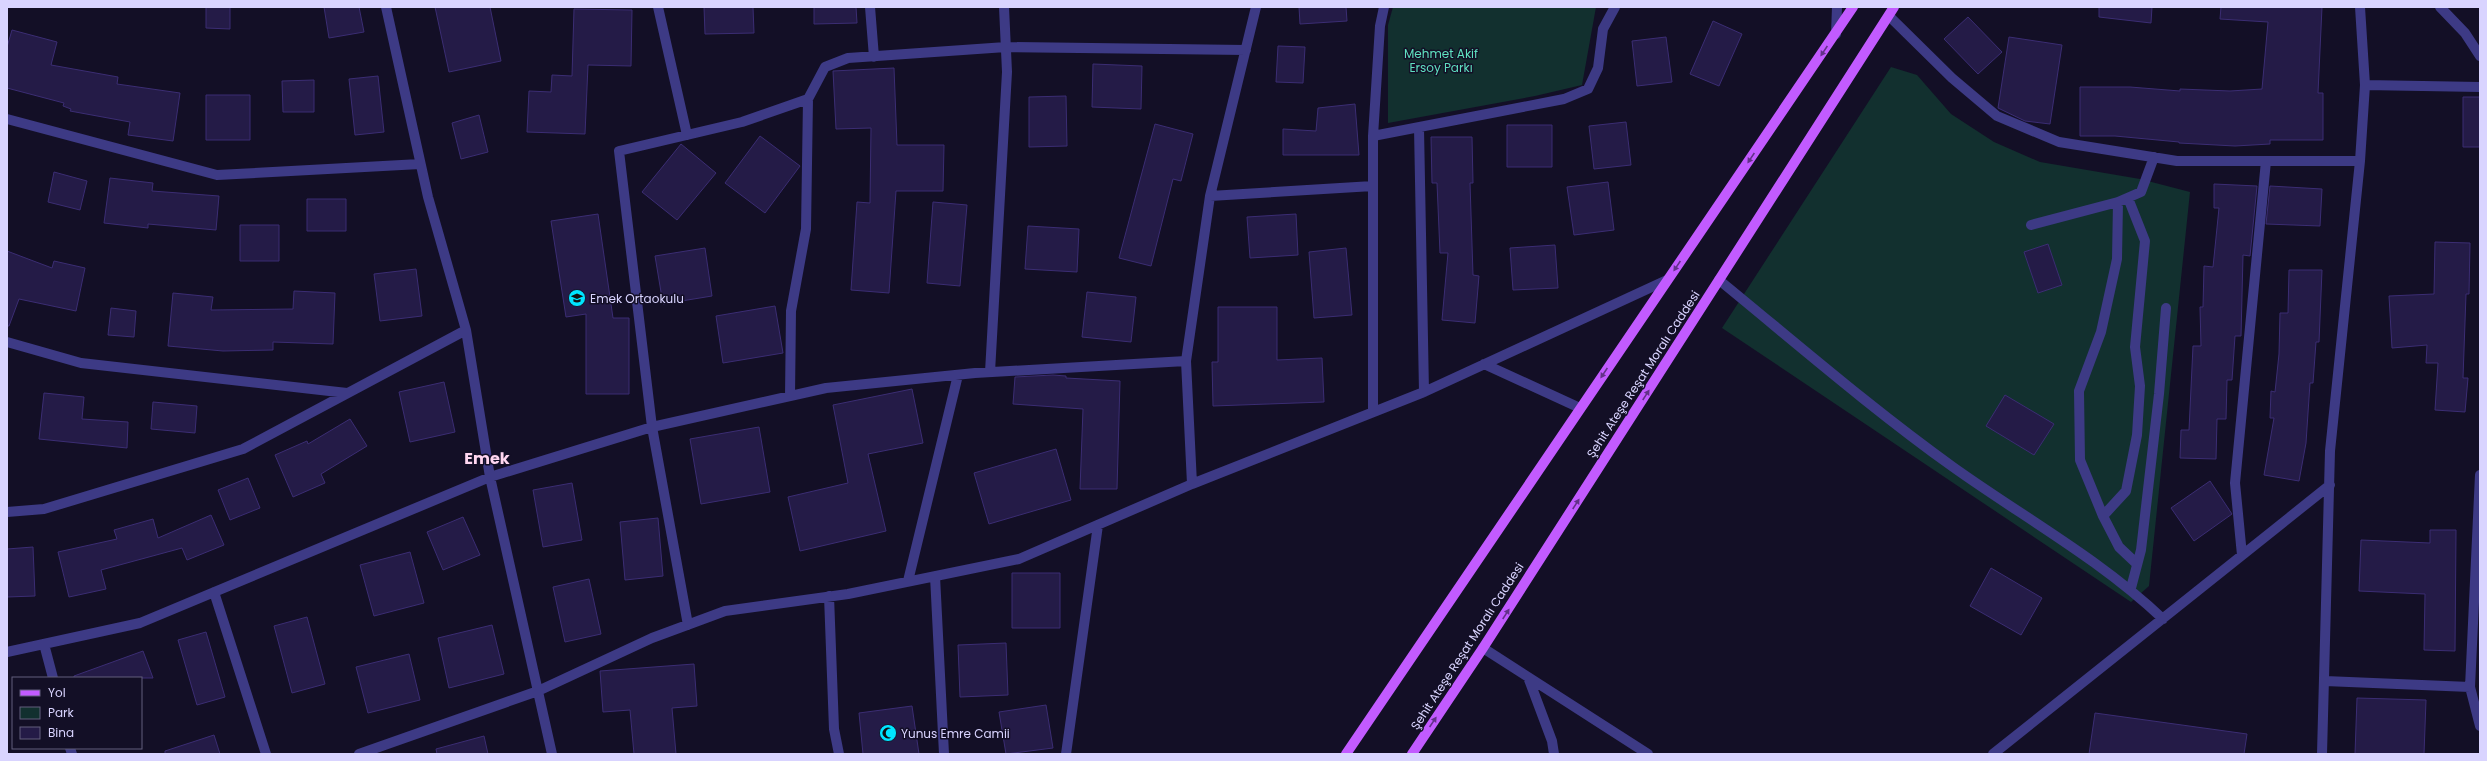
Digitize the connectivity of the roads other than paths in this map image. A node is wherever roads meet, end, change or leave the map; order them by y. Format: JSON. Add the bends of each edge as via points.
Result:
{"nodes":[{"id":1,"x":386,"y":7,"type":"edge"},
{"id":2,"x":658,"y":7,"type":"edge"},
{"id":3,"x":870,"y":7,"type":"edge"},
{"id":4,"x":1004,"y":7,"type":"edge"},
{"id":5,"x":1256,"y":7,"type":"edge"},
{"id":6,"x":1384,"y":7,"type":"edge"},
{"id":7,"x":1615,"y":7,"type":"edge"},
{"id":8,"x":1837,"y":7,"type":"edge"},
{"id":9,"x":1853,"y":7,"type":"edge"},
{"id":10,"x":1894,"y":7,"type":"edge"},
{"id":11,"x":2360,"y":7,"type":"edge"},
{"id":12,"x":2440,"y":7,"type":"edge"},
{"id":13,"x":1889,"y":16,"type":"junction"},
{"id":14,"x":1836,"y":34,"type":"junction"},
{"id":15,"x":1006,"y":47,"type":"junction"},
{"id":16,"x":1246,"y":50,"type":"junction"},
{"id":17,"x":2480,"y":56,"type":"edge"},
{"id":18,"x":874,"y":57,"type":"junction"},
{"id":19,"x":2364,"y":86,"type":"junction"},
{"id":20,"x":2480,"y":87,"type":"edge"},
{"id":21,"x":808,"y":99,"type":"junction"},
{"id":22,"x":7,"y":120,"type":"edge"},
{"id":23,"x":1418,"y":128,"type":"junction"},
{"id":24,"x":687,"y":135,"type":"junction"},
{"id":25,"x":1373,"y":136,"type":"junction"},
{"id":26,"x":2154,"y":157,"type":"junction"},
{"id":27,"x":2266,"y":161,"type":"junction"},
{"id":28,"x":2360,"y":161,"type":"junction"},
{"id":29,"x":420,"y":164,"type":"junction"},
{"id":30,"x":1373,"y":186,"type":"junction"},
{"id":31,"x":1210,"y":196,"type":"junction"},
{"id":32,"x":2128,"y":198,"type":"junction"},
{"id":33,"x":2118,"y":202,"type":"junction"},
{"id":34,"x":2031,"y":225,"type":"dead end"},
{"id":35,"x":1667,"y":280,"type":"junction"},
{"id":36,"x":1719,"y":280,"type":"junction"},
{"id":37,"x":2166,"y":308,"type":"dead end"},
{"id":38,"x":466,"y":330,"type":"junction"},
{"id":39,"x":7,"y":342,"type":"edge"},
{"id":40,"x":1186,"y":361,"type":"junction"},
{"id":41,"x":1484,"y":364,"type":"junction"},
{"id":42,"x":990,"y":372,"type":"junction"},
{"id":43,"x":958,"y":375,"type":"junction"},
{"id":44,"x":1424,"y":392,"type":"junction"},
{"id":45,"x":347,"y":394,"type":"junction"},
{"id":46,"x":790,"y":396,"type":"junction"},
{"id":47,"x":1580,"y":408,"type":"junction"},
{"id":48,"x":1374,"y":412,"type":"junction"},
{"id":49,"x":652,"y":427,"type":"junction"},
{"id":50,"x":2480,"y":475,"type":"edge"},
{"id":51,"x":490,"y":477,"type":"junction"},
{"id":52,"x":1192,"y":484,"type":"junction"},
{"id":53,"x":2330,"y":485,"type":"junction"},
{"id":54,"x":2479,"y":508,"type":"edge"},
{"id":55,"x":7,"y":512,"type":"edge"},
{"id":56,"x":2103,"y":516,"type":"junction"},
{"id":57,"x":1098,"y":525,"type":"junction"},
{"id":58,"x":2242,"y":555,"type":"junction"},
{"id":59,"x":2137,"y":564,"type":"junction"},
{"id":60,"x":935,"y":576,"type":"junction"},
{"id":61,"x":908,"y":582,"type":"junction"},
{"id":62,"x":2131,"y":588,"type":"junction"},
{"id":63,"x":214,"y":592,"type":"junction"},
{"id":64,"x":829,"y":596,"type":"junction"},
{"id":65,"x":2163,"y":619,"type":"junction"},
{"id":66,"x":688,"y":625,"type":"junction"},
{"id":67,"x":44,"y":644,"type":"junction"},
{"id":68,"x":1483,"y":648,"type":"junction"},
{"id":69,"x":7,"y":652,"type":"edge"},
{"id":70,"x":53,"y":677,"type":"edge"},
{"id":71,"x":1528,"y":677,"type":"junction"},
{"id":72,"x":2325,"y":681,"type":"junction"},
{"id":73,"x":2470,"y":687,"type":"junction"},
{"id":74,"x":538,"y":691,"type":"junction"},
{"id":75,"x":2480,"y":726,"type":"edge"},
{"id":76,"x":266,"y":754,"type":"edge"},
{"id":77,"x":359,"y":754,"type":"edge"},
{"id":78,"x":552,"y":754,"type":"edge"},
{"id":79,"x":839,"y":754,"type":"edge"},
{"id":80,"x":944,"y":754,"type":"edge"},
{"id":81,"x":1066,"y":754,"type":"edge"},
{"id":82,"x":1346,"y":754,"type":"edge"},
{"id":83,"x":1412,"y":754,"type":"edge"},
{"id":84,"x":1554,"y":754,"type":"edge"},
{"id":85,"x":1648,"y":754,"type":"edge"},
{"id":86,"x":1993,"y":754,"type":"edge"},
{"id":87,"x":2322,"y":754,"type":"edge"}],
"edges":[{"from":1,"to":29,"type":"street"},
{"from":2,"to":24,"type":"street"},
{"from":3,"to":18,"type":"street"},
{"from":4,"to":15,"type":"street"},
{"from":5,"to":16,"type":"street"},
{"from":6,"to":25,"type":"street","via":[[1380,26]]},
{"from":7,"to":23,"type":"street","via":[[1603,29],[1598,68],[1588,90],[1564,99]]},
{"from":8,"to":14,"type":"street"},
{"from":9,"to":14,"type":"main road"},
{"from":10,"to":13,"type":"main road","name":"Şehit Ateşe Reşat Moralı Caddesi"},
{"from":11,"to":19,"type":"street"},
{"from":12,"to":17,"type":"street","via":[[2465,33]]},
{"from":13,"to":26,"type":"street","via":[[1952,78],[1997,116],[2060,142]]},
{"from":13,"to":36,"type":"main road","name":"Şehit Ateşe Reşat Moralı Caddesi"},
{"from":14,"to":35,"type":"main road","one_way":true},
{"from":15,"to":16,"type":"street"},
{"from":15,"to":18,"type":"street"},
{"from":15,"to":42,"type":"street","via":[[1007,72]]},
{"from":16,"to":31,"type":"street"},
{"from":18,"to":21,"type":"street","via":[[848,58],[824,67]]},
{"from":19,"to":20,"type":"street"},
{"from":19,"to":28,"type":"street"},
{"from":21,"to":24,"type":"street","via":[[742,122]]},
{"from":21,"to":46,"type":"street","via":[[806,229],[791,311]]},
{"from":22,"to":29,"type":"street","via":[[217,175]]},
{"from":23,"to":25,"type":"street"},
{"from":23,"to":44,"type":"street"},
{"from":24,"to":49,"type":"street","via":[[619,151]]},
{"from":25,"to":30,"type":"street"},
{"from":26,"to":27,"type":"street","via":[[2177,161]]},
{"from":26,"to":32,"type":"street","via":[[2141,192]]},
{"from":27,"to":28,"type":"street"},
{"from":27,"to":58,"type":"street","via":[[2235,483]]},
{"from":28,"to":53,"type":"street","via":[[2330,451]]},
{"from":29,"to":38,"type":"street"},
{"from":30,"to":31,"type":"street"},
{"from":30,"to":48,"type":"street"},
{"from":31,"to":40,"type":"street"},
{"from":32,"to":33,"type":"street"},
{"from":32,"to":56,"type":"street","via":[[2145,241],[2135,347],[2140,386],[2137,435],[2126,491]]},
{"from":33,"to":34,"type":"street"},
{"from":33,"to":56,"type":"street","via":[[2117,259],[2108,303],[2102,332],[2079,391],[2080,460]]},
{"from":35,"to":41,"type":"street"},
{"from":35,"to":47,"type":"main road","one_way":true},
{"from":36,"to":62,"type":"street","via":[[1952,466]]},
{"from":68,"to":36,"type":"main road","name":"Şehit Ateşe Reşat Moralı Caddesi","one_way":true},
{"from":37,"to":59,"type":"street","via":[[2159,394],[2141,550]]},
{"from":38,"to":45,"type":"street"},
{"from":38,"to":51,"type":"street"},
{"from":39,"to":45,"type":"street","via":[[81,363]]},
{"from":40,"to":42,"type":"street"},
{"from":40,"to":52,"type":"street"},
{"from":41,"to":44,"type":"street"},
{"from":41,"to":47,"type":"street"},
{"from":42,"to":43,"type":"street"},
{"from":43,"to":46,"type":"street","via":[[826,388]]},
{"from":43,"to":61,"type":"street"},
{"from":44,"to":48,"type":"street"},
{"from":45,"to":55,"type":"street","via":[[243,449],[44,509]]},
{"from":46,"to":49,"type":"street"},
{"from":47,"to":82,"type":"main road"},
{"from":48,"to":52,"type":"street"},
{"from":49,"to":51,"type":"street"},
{"from":49,"to":66,"type":"street"},
{"from":50,"to":54,"type":"street"},
{"from":51,"to":63,"type":"street"},
{"from":51,"to":74,"type":"street"},
{"from":52,"to":57,"type":"street"},
{"from":53,"to":58,"type":"street"},
{"from":53,"to":72,"type":"street"},
{"from":54,"to":73,"type":"street"},
{"from":56,"to":59,"type":"street","via":[[2119,547]]},
{"from":57,"to":60,"type":"street","via":[[1019,559]]},
{"from":57,"to":81,"type":"street"},
{"from":58,"to":65,"type":"street"},
{"from":59,"to":62,"type":"street"},
{"from":60,"to":61,"type":"street"},
{"from":60,"to":80,"type":"street"},
{"from":61,"to":64,"type":"street"},
{"from":62,"to":65,"type":"street"},
{"from":63,"to":67,"type":"street","via":[[140,623]]},
{"from":63,"to":76,"type":"street"},
{"from":64,"to":66,"type":"street","via":[[725,612]]},
{"from":64,"to":79,"type":"street","via":[[834,729]]},
{"from":65,"to":86,"type":"street"},
{"from":66,"to":74,"type":"street","via":[[652,638]]},
{"from":67,"to":69,"type":"street"},
{"from":67,"to":70,"type":"street"},
{"from":68,"to":71,"type":"street"},
{"from":83,"to":68,"type":"main road","name":"Şehit Ateşe Reşat Moralı Caddesi","one_way":true},
{"from":71,"to":84,"type":"street","via":[[1552,741]]},
{"from":71,"to":85,"type":"street"},
{"from":72,"to":73,"type":"street"},
{"from":72,"to":87,"type":"street"},
{"from":73,"to":75,"type":"street"},
{"from":74,"to":77,"type":"street"},
{"from":74,"to":78,"type":"street"}]}
